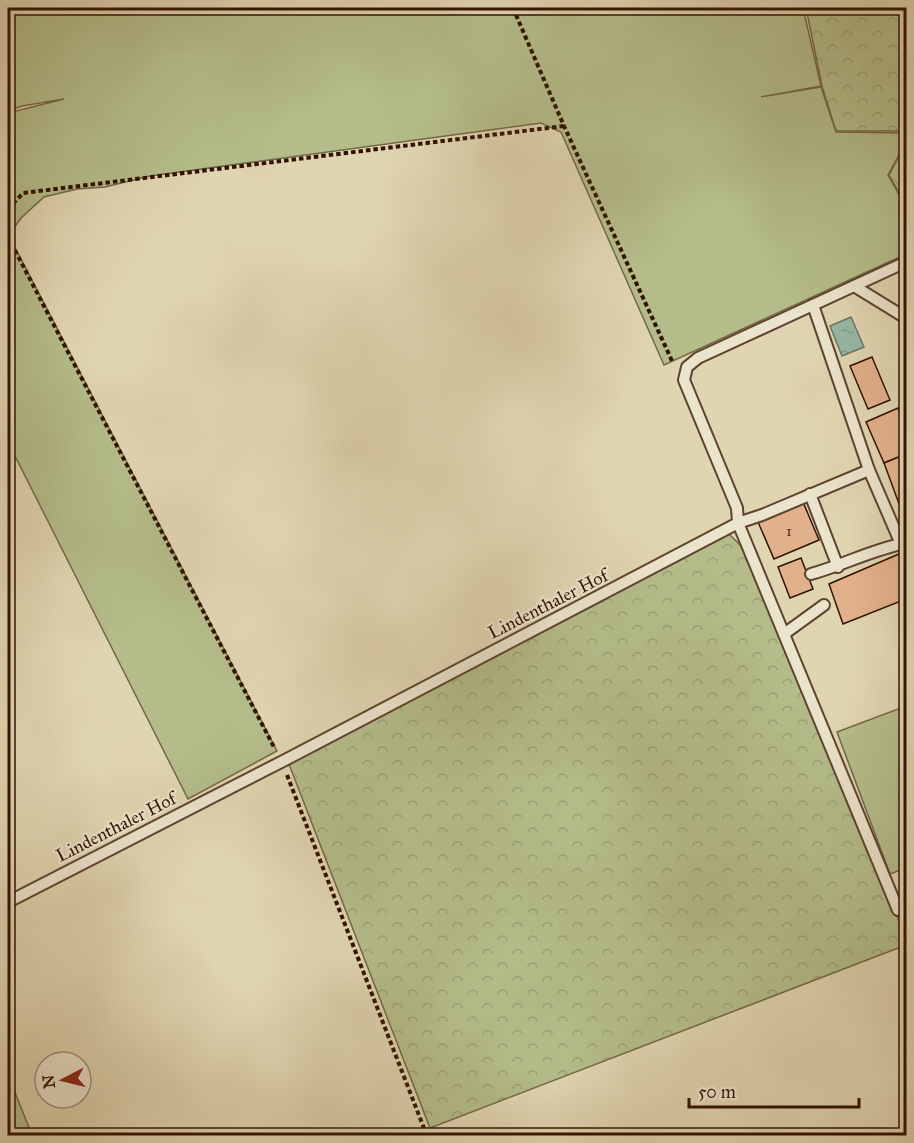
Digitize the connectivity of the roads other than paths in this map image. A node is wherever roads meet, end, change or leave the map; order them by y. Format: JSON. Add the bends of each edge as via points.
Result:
{"nodes":[{"id":1,"x":906,"y":262,"type":"edge"},
{"id":2,"x":854,"y":286,"type":"junction"},
{"id":3,"x":813,"y":304,"type":"junction"},
{"id":4,"x":906,"y":318,"type":"edge"},
{"id":5,"x":869,"y":470,"type":"junction"},
{"id":6,"x":810,"y":494,"type":"junction"},
{"id":7,"x":738,"y":523,"type":"junction"},
{"id":8,"x":904,"y":544,"type":"edge"},
{"id":9,"x":838,"y":567,"type":"junction"},
{"id":10,"x":811,"y":574,"type":"dead end"},
{"id":11,"x":824,"y":605,"type":"dead end"},
{"id":12,"x":784,"y":634,"type":"junction"},
{"id":13,"x":8,"y":902,"type":"edge"},
{"id":14,"x":898,"y":910,"type":"dead end"}],
"edges":[{"from":1,"to":2,"type":"lane"},
{"from":2,"to":3,"type":"lane"},
{"from":2,"to":4,"type":"lane"},
{"from":3,"to":5,"type":"lane"},
{"from":3,"to":7,"type":"lane","via":[[698,358],[687,367],[684,380],[737,508]]},
{"from":5,"to":6,"type":"lane","name":"Lindenthaler Hof"},
{"from":5,"to":8,"type":"lane"},
{"from":6,"to":7,"type":"lane","name":"Lindenthaler Hof"},
{"from":6,"to":9,"type":"lane"},
{"from":7,"to":12,"type":"lane"},
{"from":7,"to":13,"type":"lane","name":"Lindenthaler Hof"},
{"from":8,"to":9,"type":"lane","via":[[879,549]]},
{"from":9,"to":10,"type":"lane"},
{"from":11,"to":12,"type":"lane"},
{"from":12,"to":14,"type":"lane"}]}
